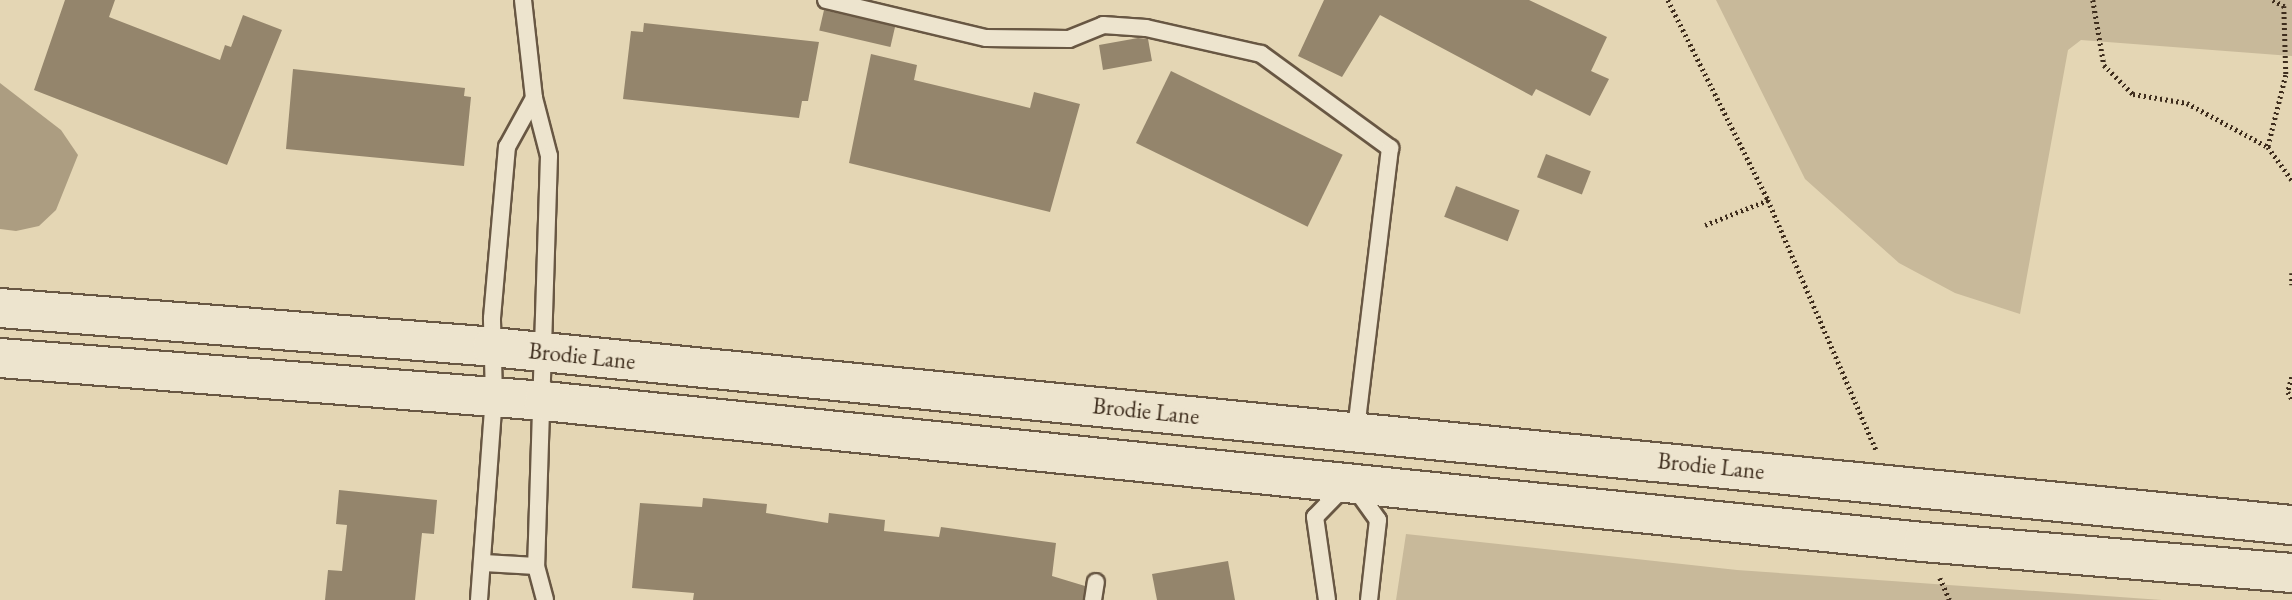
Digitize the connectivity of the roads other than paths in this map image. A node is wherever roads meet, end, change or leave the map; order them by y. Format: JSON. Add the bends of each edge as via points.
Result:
{"nodes":[{"id":1,"x":523,"y":0,"type":"edge"},
{"id":2,"x":826,"y":0,"type":"edge"},
{"id":3,"x":534,"y":99,"type":"junction"},
{"id":4,"x":0,"y":307,"type":"edge"},
{"id":5,"x":492,"y":347,"type":"junction"},
{"id":6,"x":544,"y":353,"type":"junction"},
{"id":7,"x":0,"y":358,"type":"edge"},
{"id":8,"x":494,"y":397,"type":"junction"},
{"id":9,"x":544,"y":401,"type":"junction"},
{"id":10,"x":1356,"y":431,"type":"junction"},
{"id":11,"x":1350,"y":481,"type":"junction"},
{"id":12,"x":2292,"y":525,"type":"edge"},
{"id":13,"x":484,"y":563,"type":"junction"},
{"id":14,"x":536,"y":566,"type":"junction"},
{"id":15,"x":2292,"y":573,"type":"edge"},
{"id":16,"x":1096,"y":582,"type":"dead end"},
{"id":17,"x":480,"y":600,"type":"edge"},
{"id":18,"x":545,"y":600,"type":"edge"},
{"id":19,"x":1093,"y":600,"type":"edge"},
{"id":20,"x":1327,"y":600,"type":"edge"},
{"id":21,"x":1369,"y":600,"type":"edge"}],
"edges":[{"from":1,"to":3,"type":"lane"},
{"from":2,"to":10,"type":"lane","via":[[986,38],[1069,39],[1103,25],[1146,28],[1261,54],[1390,148]]},
{"from":3,"to":5,"type":"lane","via":[[507,147]]},
{"from":3,"to":6,"type":"lane","via":[[549,156]]},
{"from":4,"to":5,"type":"main road","name":"Brodie Lane"},
{"from":5,"to":6,"type":"main road","name":"Brodie Lane"},
{"from":5,"to":8,"type":"lane"},
{"from":6,"to":9,"type":"lane"},
{"from":6,"to":10,"type":"main road","name":"Brodie Lane"},
{"from":7,"to":8,"type":"main road"},
{"from":8,"to":9,"type":"main road"},
{"from":8,"to":13,"type":"lane"},
{"from":9,"to":11,"type":"main road"},
{"from":9,"to":14,"type":"lane"},
{"from":10,"to":11,"type":"main road"},
{"from":10,"to":12,"type":"main road","name":"Brodie Lane"},
{"from":11,"to":15,"type":"main road","via":[[1923,542]]},
{"from":11,"to":20,"type":"lane","via":[[1315,517]]},
{"from":11,"to":21,"type":"lane","via":[[1378,520]]},
{"from":13,"to":14,"type":"lane"},
{"from":13,"to":17,"type":"lane"},
{"from":14,"to":18,"type":"lane"},
{"from":16,"to":19,"type":"lane"}]}
